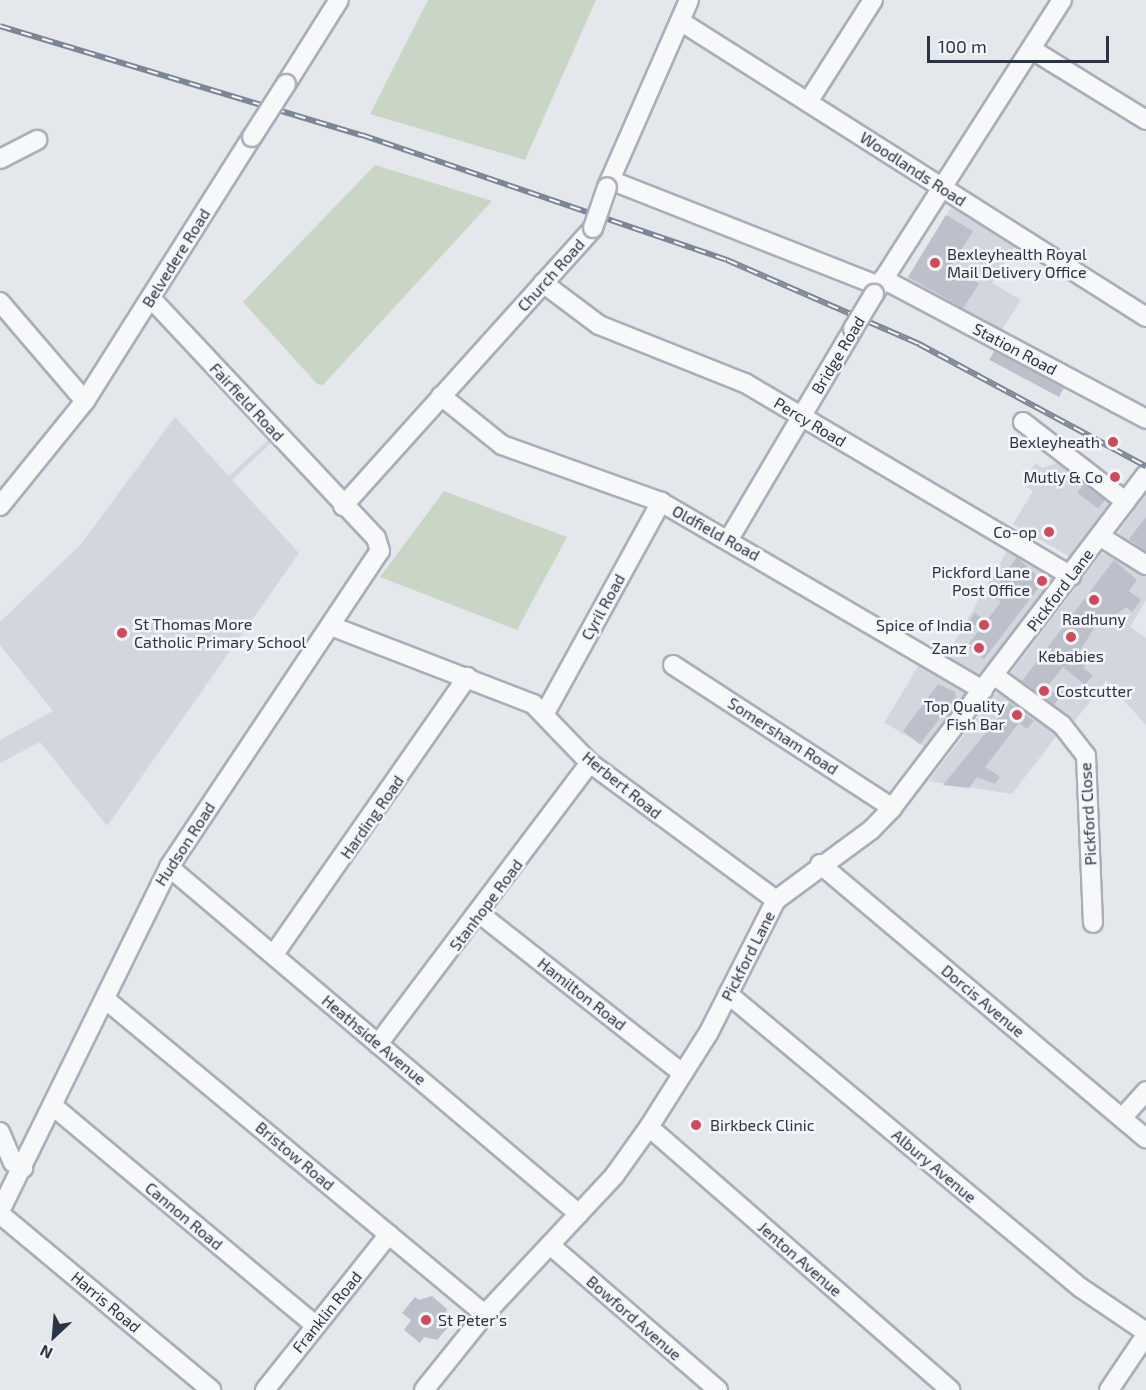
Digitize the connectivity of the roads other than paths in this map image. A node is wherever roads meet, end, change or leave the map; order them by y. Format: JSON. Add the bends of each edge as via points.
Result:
{"nodes":[{"id":1,"x":339,"y":0,"type":"edge"},
{"id":2,"x":689,"y":0,"type":"edge"},
{"id":3,"x":873,"y":0,"type":"edge"},
{"id":4,"x":1062,"y":0,"type":"edge"},
{"id":5,"x":680,"y":21,"type":"junction"},
{"id":6,"x":1031,"y":49,"type":"junction"},
{"id":7,"x":808,"y":102,"type":"junction"},
{"id":8,"x":1146,"y":120,"type":"edge"},
{"id":9,"x":37,"y":140,"type":"dead end"},
{"id":10,"x":0,"y":159,"type":"edge"},
{"id":11,"x":609,"y":183,"type":"junction"},
{"id":12,"x":939,"y":187,"type":"junction"},
{"id":13,"x":543,"y":283,"type":"junction"},
{"id":14,"x":879,"y":286,"type":"junction"},
{"id":15,"x":151,"y":298,"type":"junction"},
{"id":16,"x":0,"y":302,"type":"edge"},
{"id":17,"x":1146,"y":318,"type":"edge"},
{"id":18,"x":441,"y":396,"type":"junction"},
{"id":19,"x":85,"y":401,"type":"junction"},
{"id":20,"x":801,"y":416,"type":"junction"},
{"id":21,"x":1146,"y":419,"type":"edge"},
{"id":22,"x":1023,"y":422,"type":"dead end"},
{"id":23,"x":1142,"y":480,"type":"edge"},
{"id":24,"x":661,"y":502,"type":"junction"},
{"id":25,"x":1126,"y":502,"type":"junction"},
{"id":26,"x":0,"y":506,"type":"edge"},
{"id":27,"x":344,"y":506,"type":"junction"},
{"id":28,"x":1101,"y":537,"type":"junction"},
{"id":29,"x":729,"y":539,"type":"junction"},
{"id":30,"x":1146,"y":565,"type":"edge"},
{"id":31,"x":1071,"y":576,"type":"junction"},
{"id":32,"x":331,"y":626,"type":"junction"},
{"id":33,"x":673,"y":665,"type":"dead end"},
{"id":34,"x":995,"y":676,"type":"junction"},
{"id":35,"x":466,"y":677,"type":"junction"},
{"id":36,"x":983,"y":690,"type":"junction"},
{"id":37,"x":545,"y":713,"type":"junction"},
{"id":38,"x":590,"y":763,"type":"junction"},
{"id":39,"x":892,"y":808,"type":"junction"},
{"id":40,"x":820,"y":864,"type":"junction"},
{"id":41,"x":169,"y":867,"type":"junction"},
{"id":42,"x":776,"y":900,"type":"junction"},
{"id":43,"x":480,"y":914,"type":"junction"},
{"id":44,"x":1093,"y":923,"type":"dead end"},
{"id":45,"x":273,"y":954,"type":"junction"},
{"id":46,"x":728,"y":994,"type":"junction"},
{"id":47,"x":105,"y":999,"type":"junction"},
{"id":48,"x":378,"y":1044,"type":"junction"},
{"id":49,"x":683,"y":1074,"type":"junction"},
{"id":50,"x":1146,"y":1091,"type":"edge"},
{"id":51,"x":53,"y":1106,"type":"junction"},
{"id":52,"x":1122,"y":1118,"type":"junction"},
{"id":53,"x":649,"y":1127,"type":"junction"},
{"id":54,"x":0,"y":1132,"type":"edge"},
{"id":55,"x":1146,"y":1139,"type":"edge"},
{"id":56,"x":23,"y":1168,"type":"junction"},
{"id":57,"x":0,"y":1213,"type":"edge"},
{"id":58,"x":579,"y":1214,"type":"junction"},
{"id":59,"x":389,"y":1234,"type":"junction"},
{"id":60,"x":550,"y":1245,"type":"junction"},
{"id":61,"x":485,"y":1314,"type":"junction"},
{"id":62,"x":315,"y":1325,"type":"junction"},
{"id":63,"x":1146,"y":1334,"type":"edge"},
{"id":64,"x":211,"y":1390,"type":"edge"},
{"id":65,"x":265,"y":1390,"type":"edge"},
{"id":66,"x":424,"y":1390,"type":"edge"},
{"id":67,"x":718,"y":1390,"type":"edge"},
{"id":68,"x":951,"y":1390,"type":"edge"},
{"id":69,"x":1109,"y":1390,"type":"edge"}],
"edges":[{"from":1,"to":15,"type":"street","name":"Belvedere Road","bridge":true},
{"from":2,"to":5,"type":"street","name":"Church Road"},
{"from":3,"to":7,"type":"street"},
{"from":4,"to":6,"type":"street","name":"Bridge Road"},
{"from":5,"to":7,"type":"street","name":"Woodlands Road"},
{"from":5,"to":11,"type":"street","name":"Church Road"},
{"from":6,"to":8,"type":"street"},
{"from":6,"to":12,"type":"street","name":"Bridge Road"},
{"from":7,"to":12,"type":"street","name":"Woodlands Road"},
{"from":9,"to":10,"type":"street"},
{"from":11,"to":13,"type":"street","name":"Church Road","bridge":true,"via":[[593,228]]},
{"from":11,"to":14,"type":"street","name":"Station Road"},
{"from":12,"to":14,"type":"street","name":"Bridge Road"},
{"from":12,"to":17,"type":"street","name":"Woodlands Road"},
{"from":13,"to":18,"type":"street","name":"Church Road"},
{"from":13,"to":20,"type":"street","name":"Percy Road","via":[[599,325],[745,383]]},
{"from":14,"to":20,"type":"street","name":"Bridge Road","bridge":true},
{"from":14,"to":21,"type":"street","name":"Station Road"},
{"from":15,"to":19,"type":"street","name":"Belvedere Road"},
{"from":15,"to":27,"type":"street","name":"Fairfield Road"},
{"from":16,"to":19,"type":"street"},
{"from":18,"to":24,"type":"street","name":"Oldfield Road","via":[[502,445]]},
{"from":18,"to":27,"type":"street","name":"Church Road"},
{"from":19,"to":26,"type":"street","name":"Belvedere Road"},
{"from":20,"to":29,"type":"street","name":"Bridge Road"},
{"from":20,"to":31,"type":"street","name":"Percy Road"},
{"from":22,"to":25,"type":"street"},
{"from":23,"to":25,"type":"street","name":"Pickford Lane"},
{"from":24,"to":29,"type":"street","name":"Oldfield Road"},
{"from":24,"to":37,"type":"street","name":"Cyril Road"},
{"from":25,"to":28,"type":"street","name":"Pickford Lane"},
{"from":27,"to":32,"type":"street","name":"Hudson Road","via":[[376,538],[380,551]]},
{"from":28,"to":30,"type":"street"},
{"from":28,"to":31,"type":"street","name":"Pickford Lane"},
{"from":29,"to":36,"type":"street","name":"Oldfield Road"},
{"from":31,"to":34,"type":"street","name":"Pickford Lane"},
{"from":32,"to":35,"type":"street","name":"Herbert Road"},
{"from":32,"to":41,"type":"street","name":"Hudson Road"},
{"from":33,"to":39,"type":"street","name":"Somersham Road"},
{"from":34,"to":36,"type":"street","name":"Pickford Lane"},
{"from":34,"to":44,"type":"street","name":"Pickford Close","via":[[1062,725],[1086,756]]},
{"from":35,"to":37,"type":"street","name":"Herbert Road"},
{"from":35,"to":45,"type":"street","name":"Harding Road"},
{"from":36,"to":39,"type":"street","name":"Pickford Lane"},
{"from":37,"to":38,"type":"street","name":"Herbert Road"},
{"from":38,"to":42,"type":"street","name":"Herbert Road"},
{"from":38,"to":43,"type":"street","name":"Stanhope Road"},
{"from":39,"to":40,"type":"street","name":"Pickford Lane","via":[[871,830]]},
{"from":40,"to":42,"type":"street","name":"Pickford Lane"},
{"from":40,"to":52,"type":"street","name":"Dorcis Avenue"},
{"from":41,"to":45,"type":"street","name":"Heathside Avenue"},
{"from":41,"to":47,"type":"street","name":"Hudson Road"},
{"from":42,"to":46,"type":"street","name":"Pickford Lane"},
{"from":43,"to":48,"type":"street","name":"Stanhope Road"},
{"from":43,"to":49,"type":"street","name":"Hamilton Road"},
{"from":45,"to":48,"type":"street","name":"Heathside Avenue"},
{"from":46,"to":49,"type":"street","name":"Pickford Lane"},
{"from":46,"to":63,"type":"street","name":"Albury Avenue","via":[[1081,1287]]},
{"from":47,"to":51,"type":"street","name":"Hudson Road"},
{"from":47,"to":59,"type":"street","name":"Bristow Road"},
{"from":48,"to":58,"type":"street","name":"Heathside Avenue"},
{"from":49,"to":53,"type":"street","name":"Pickford Lane"},
{"from":50,"to":52,"type":"street"},
{"from":51,"to":56,"type":"street","name":"Hudson Road"},
{"from":51,"to":62,"type":"street","name":"Cannon Road"},
{"from":52,"to":55,"type":"street","name":"Dorcis Avenue"},
{"from":53,"to":58,"type":"street","name":"Pickford Lane"},
{"from":53,"to":68,"type":"street","name":"Jenton Avenue"},
{"from":54,"to":56,"type":"street","via":[[13,1162]]},
{"from":56,"to":57,"type":"street","name":"Hudson Road"},
{"from":57,"to":64,"type":"street","name":"Harris Road"},
{"from":58,"to":60,"type":"street","name":"Pickford Lane"},
{"from":59,"to":61,"type":"street","name":"Bristow Road"},
{"from":59,"to":62,"type":"street","name":"Franklin Road"},
{"from":60,"to":61,"type":"street","name":"Pickford Lane"},
{"from":60,"to":67,"type":"street","name":"Bowford Avenue"},
{"from":61,"to":66,"type":"street","name":"Pickford Lane"},
{"from":62,"to":65,"type":"street","name":"Franklin Road"},
{"from":63,"to":69,"type":"street"}]}
